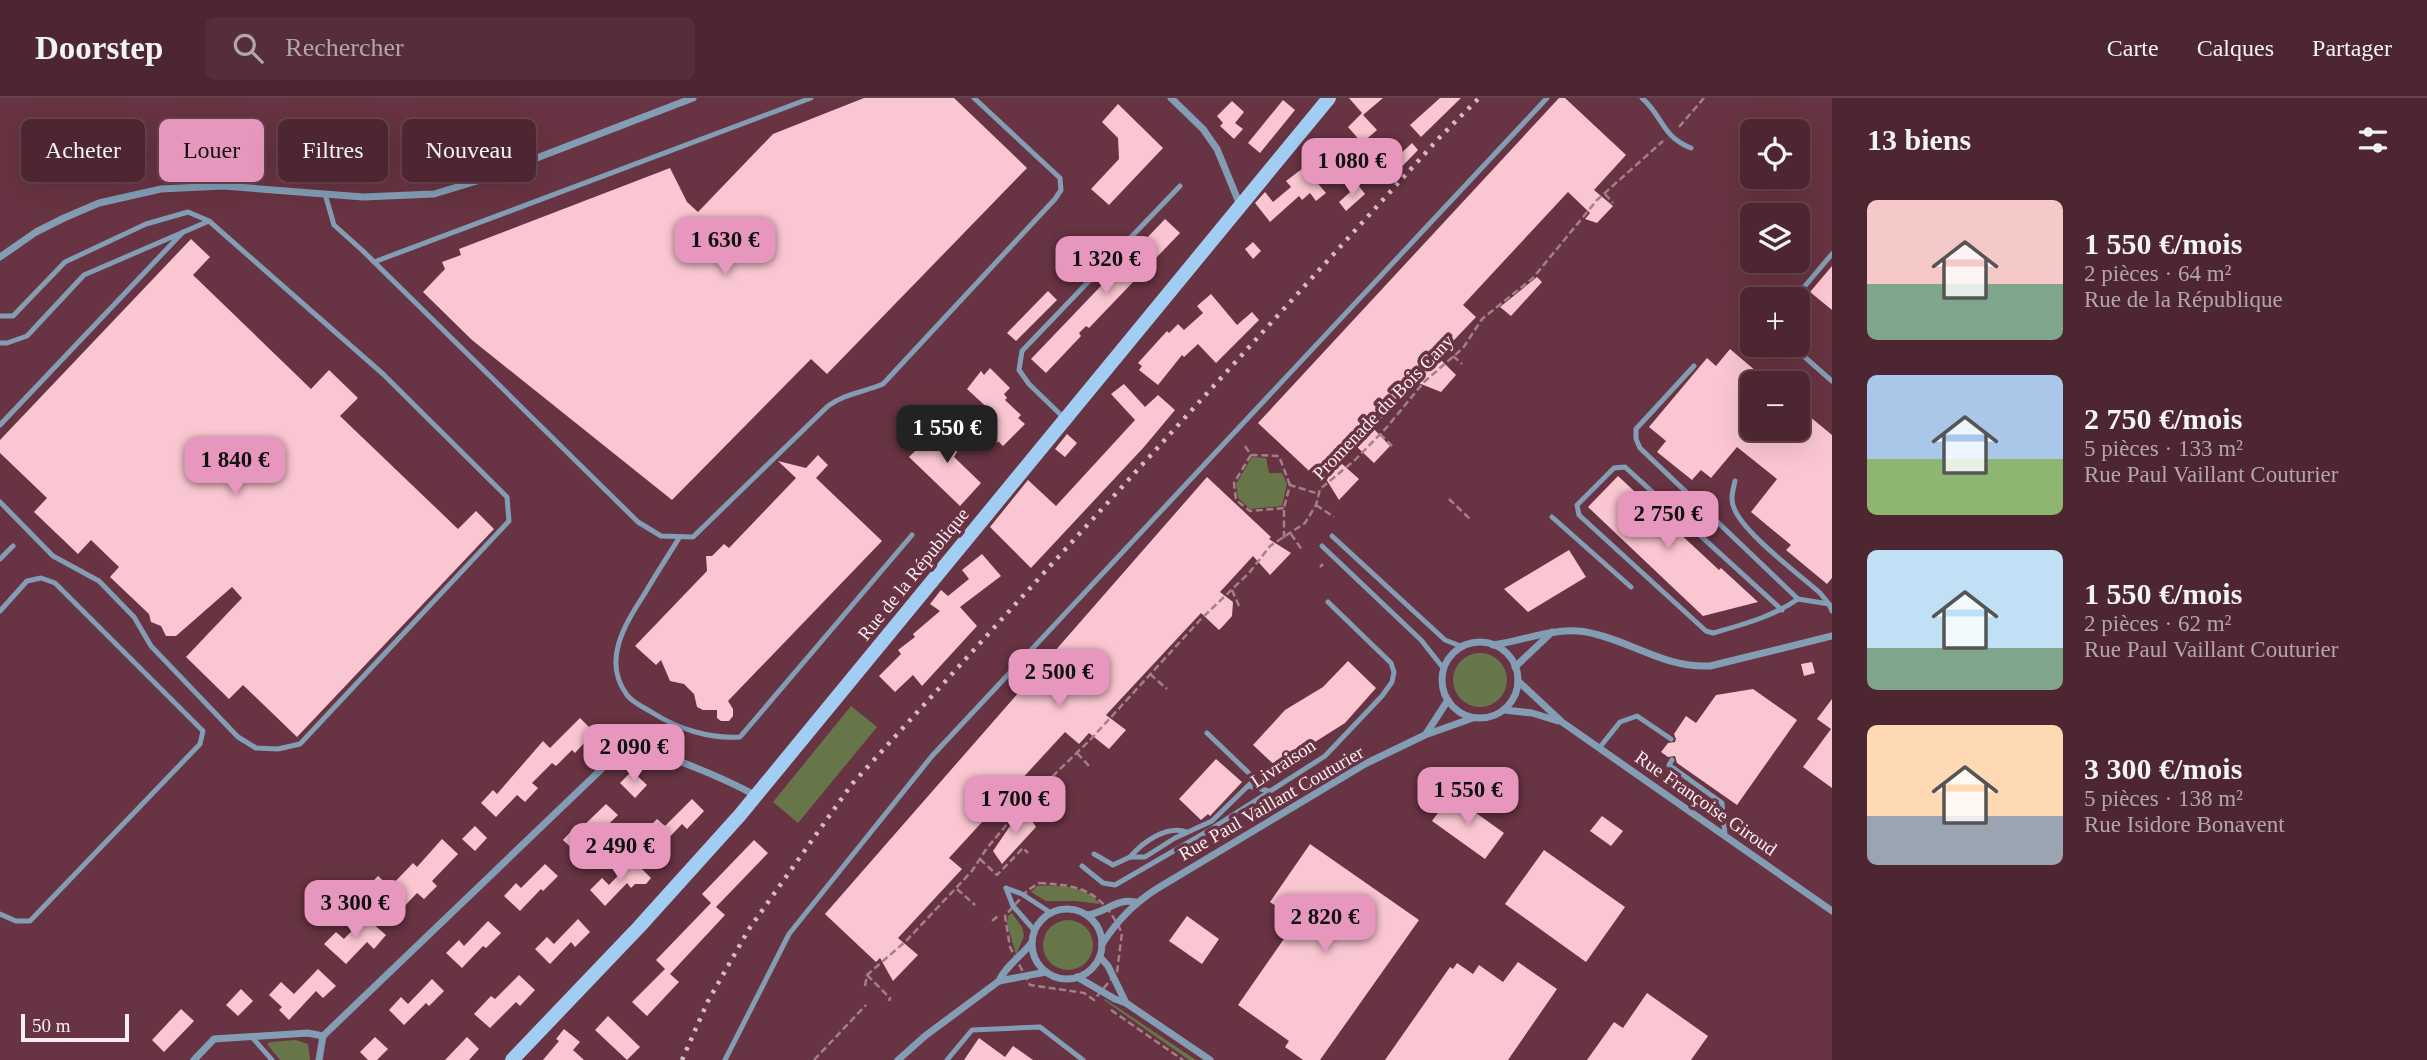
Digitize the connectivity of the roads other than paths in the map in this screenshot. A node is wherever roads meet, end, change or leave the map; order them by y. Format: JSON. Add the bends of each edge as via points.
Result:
{"nodes":[{"id":1,"x":693,"y":98,"type":"edge"},
{"id":2,"x":811,"y":98,"type":"edge"},
{"id":3,"x":974,"y":98,"type":"edge"},
{"id":4,"x":1171,"y":98,"type":"edge"},
{"id":5,"x":1547,"y":98,"type":"edge"},
{"id":6,"x":1642,"y":98,"type":"edge"},
{"id":7,"x":1322,"y":101,"type":"edge"},
{"id":8,"x":1691,"y":148,"type":"dead end"},
{"id":9,"x":1180,"y":186,"type":"dead end"},
{"id":10,"x":325,"y":194,"type":"junction"},
{"id":11,"x":1240,"y":205,"type":"junction"},
{"id":12,"x":209,"y":221,"type":"junction"},
{"id":13,"x":183,"y":232,"type":"junction"},
{"id":14,"x":1832,"y":254,"type":"edge"},
{"id":15,"x":0,"y":257,"type":"edge"},
{"id":16,"x":374,"y":262,"type":"junction"},
{"id":17,"x":1804,"y":287,"type":"edge"},
{"id":18,"x":0,"y":316,"type":"edge"},
{"id":19,"x":0,"y":343,"type":"edge"},
{"id":20,"x":1805,"y":357,"type":"edge"},
{"id":21,"x":1694,"y":366,"type":"dead end"},
{"id":22,"x":1832,"y":381,"type":"edge"},
{"id":23,"x":1064,"y":418,"type":"junction"},
{"id":24,"x":0,"y":425,"type":"edge"},
{"id":25,"x":1735,"y":481,"type":"dead end"},
{"id":26,"x":0,"y":502,"type":"edge"},
{"id":27,"x":1552,"y":517,"type":"dead end"},
{"id":28,"x":912,"y":535,"type":"dead end"},
{"id":29,"x":1332,"y":536,"type":"dead end"},
{"id":30,"x":679,"y":538,"type":"junction"},
{"id":31,"x":13,"y":546,"type":"dead end"},
{"id":32,"x":1322,"y":546,"type":"dead end"},
{"id":33,"x":0,"y":559,"type":"edge"},
{"id":34,"x":1631,"y":587,"type":"dead end"},
{"id":35,"x":1798,"y":599,"type":"junction"},
{"id":36,"x":1328,"y":602,"type":"dead end"},
{"id":37,"x":1829,"y":604,"type":"junction"},
{"id":38,"x":1782,"y":610,"type":"junction"},
{"id":39,"x":0,"y":611,"type":"edge"},
{"id":40,"x":1832,"y":611,"type":"edge"},
{"id":41,"x":1553,"y":631,"type":"junction"},
{"id":42,"x":1832,"y":636,"type":"edge"},
{"id":43,"x":1493,"y":645,"type":"junction"},
{"id":44,"x":1463,"y":647,"type":"junction"},
{"id":45,"x":1515,"y":667,"type":"junction"},
{"id":46,"x":1444,"y":669,"type":"junction"},
{"id":47,"x":1518,"y":681,"type":"junction"},
{"id":48,"x":1448,"y":700,"type":"junction"},
{"id":49,"x":1504,"y":710,"type":"junction"},
{"id":50,"x":1473,"y":718,"type":"junction"},
{"id":51,"x":1562,"y":722,"type":"junction"},
{"id":52,"x":1207,"y":733,"type":"dead end"},
{"id":53,"x":1425,"y":735,"type":"junction"},
{"id":54,"x":1671,"y":739,"type":"dead end"},
{"id":55,"x":1600,"y":747,"type":"junction"},
{"id":56,"x":1672,"y":760,"type":"dead end"},
{"id":57,"x":1249,"y":786,"type":"junction"},
{"id":58,"x":1269,"y":791,"type":"junction"},
{"id":59,"x":757,"y":796,"type":"junction"},
{"id":60,"x":1188,"y":832,"type":"junction"},
{"id":61,"x":1724,"y":835,"type":"junction"},
{"id":62,"x":1094,"y":854,"type":"dead end"},
{"id":63,"x":1130,"y":857,"type":"junction"},
{"id":64,"x":1082,"y":866,"type":"dead end"},
{"id":65,"x":1135,"y":902,"type":"junction"},
{"id":66,"x":1832,"y":911,"type":"edge"},
{"id":67,"x":1051,"y":913,"type":"junction"},
{"id":68,"x":0,"y":914,"type":"edge"},
{"id":69,"x":1087,"y":915,"type":"junction"},
{"id":70,"x":1035,"y":931,"type":"junction"},
{"id":71,"x":1033,"y":941,"type":"junction"},
{"id":72,"x":1102,"y":943,"type":"junction"},
{"id":73,"x":1100,"y":957,"type":"junction"},
{"id":74,"x":1046,"y":972,"type":"junction"},
{"id":75,"x":1077,"y":977,"type":"junction"},
{"id":76,"x":999,"y":981,"type":"junction"},
{"id":77,"x":1126,"y":1003,"type":"junction"},
{"id":78,"x":251,"y":1036,"type":"junction"},
{"id":79,"x":323,"y":1036,"type":"junction"},
{"id":80,"x":194,"y":1060,"type":"edge"},
{"id":81,"x":272,"y":1060,"type":"edge"},
{"id":82,"x":318,"y":1060,"type":"edge"},
{"id":83,"x":512,"y":1060,"type":"edge"},
{"id":84,"x":725,"y":1060,"type":"edge"},
{"id":85,"x":898,"y":1060,"type":"edge"},
{"id":86,"x":947,"y":1060,"type":"edge"},
{"id":87,"x":1083,"y":1060,"type":"edge"},
{"id":88,"x":1210,"y":1060,"type":"edge"}],
"edges":[{"from":1,"to":10,"type":"street","via":[[434,194]]},
{"from":2,"to":16,"type":"lane"},
{"from":3,"to":30,"type":"lane","via":[[1060,178],[1061,190],[1055,199],[883,384],[840,397],[828,406],[693,537]]},
{"from":4,"to":11,"type":"street","via":[[1217,149]]},
{"from":5,"to":84,"type":"lane","via":[[932,756],[789,934]]},
{"from":6,"to":8,"type":"lane","via":[[1670,136]]},
{"from":7,"to":11,"type":"street","name":"Rue de la République"},
{"from":9,"to":23,"type":"lane","via":[[1022,351],[1019,370]]},
{"from":10,"to":15,"type":"street","via":[[223,186],[128,195],[64,218]]},
{"from":10,"to":16,"type":"lane","via":[[334,225]]},
{"from":11,"to":23,"type":"street","name":"Rue de la République"},
{"from":12,"to":13,"type":"lane"},
{"from":12,"to":18,"type":"lane","via":[[188,212],[146,224],[65,262],[13,316]]},
{"from":12,"to":26,"type":"lane","via":[[383,374],[498,488],[507,497],[509,521],[300,744],[278,749],[256,748],[238,737],[151,646],[134,617],[99,581],[53,556]]},
{"from":13,"to":19,"type":"lane","via":[[85,275],[27,336]]},
{"from":13,"to":24,"type":"lane"},
{"from":14,"to":17,"type":"lane"},
{"from":16,"to":30,"type":"lane","via":[[638,522],[661,536]]},
{"from":20,"to":22,"type":"lane"},
{"from":21,"to":35,"type":"lane","via":[[1636,429],[1640,449]]},
{"from":23,"to":59,"type":"street","name":"Rue de la République"},
{"from":25,"to":37,"type":"lane","via":[[1731,499],[1745,526]]},
{"from":27,"to":34,"type":"lane"},
{"from":28,"to":30,"type":"lane","via":[[740,737],[727,738],[706,736],[663,719],[628,697],[617,678],[619,640]]},
{"from":29,"to":44,"type":"lane","via":[[1445,640]]},
{"from":31,"to":33,"type":"lane"},
{"from":32,"to":46,"type":"lane","via":[[1421,640]]},
{"from":35,"to":37,"type":"lane"},
{"from":35,"to":38,"type":"lane"},
{"from":36,"to":58,"type":"lane","name":"Livraison","via":[[1391,663],[1392,681],[1325,756]]},
{"from":37,"to":40,"type":"lane"},
{"from":38,"to":38,"type":"lane","via":[[1713,633],[1706,631],[1579,515],[1577,505],[1614,468],[1625,467]]},
{"from":39,"to":68,"type":"lane","via":[[27,581],[41,578],[55,583],[203,731],[200,744],[30,921]]},
{"from":41,"to":42,"type":"street","via":[[1596,634],[1694,667]]},
{"from":41,"to":43,"type":"street"},
{"from":41,"to":45,"type":"street"},
{"from":43,"to":44,"type":"street"},
{"from":43,"to":45,"type":"street","via":[[1503,650]]},
{"from":44,"to":46,"type":"street"},
{"from":45,"to":47,"type":"street"},
{"from":46,"to":48,"type":"street","via":[[1442,685]]},
{"from":47,"to":49,"type":"street"},
{"from":47,"to":51,"type":"street","name":"Rue Françoise Giroud"},
{"from":48,"to":50,"type":"street"},
{"from":48,"to":53,"type":"street"},
{"from":49,"to":50,"type":"street"},
{"from":49,"to":51,"type":"street","name":"Rue Françoise Giroud"},
{"from":50,"to":53,"type":"street","name":"Rue Paul Vaillant Couturier"},
{"from":51,"to":55,"type":"street","name":"Rue Françoise Giroud"},
{"from":52,"to":57,"type":"lane","via":[[1255,779]]},
{"from":53,"to":65,"type":"street","name":"Rue Paul Vaillant Couturier","via":[[1365,764]]},
{"from":54,"to":55,"type":"lane","via":[[1637,716],[1620,722]]},
{"from":55,"to":61,"type":"street","name":"Rue Françoise Giroud"},
{"from":56,"to":61,"type":"lane","via":[[1669,765],[1722,803]]},
{"from":57,"to":58,"type":"lane"},
{"from":57,"to":60,"type":"lane","via":[[1212,821]]},
{"from":58,"to":64,"type":"lane","name":"Livraison","via":[[1115,885],[1103,883]]},
{"from":59,"to":79,"type":"street","via":[[733,782],[647,751],[624,752]]},
{"from":59,"to":83,"type":"street","name":"Rue de la République"},
{"from":60,"to":63,"type":"lane","via":[[1145,857]]},
{"from":60,"to":63,"type":"lane","via":[[1168,830]]},
{"from":61,"to":66,"type":"street","name":"Rue Françoise Giroud"},
{"from":62,"to":63,"type":"lane","via":[[1113,865]]},
{"from":65,"to":69,"type":"street","name":"Rue Paul Vaillant Couturier","via":[[1125,900],[1100,914]]},
{"from":65,"to":72,"type":"street","name":"Rue Paul Vaillant Couturier"},
{"from":67,"to":69,"type":"street","via":[[1070,909]]},
{"from":67,"to":70,"type":"street"},
{"from":67,"to":70,"type":"lane","via":[[1006,888],[1013,906]]},
{"from":69,"to":72,"type":"street","via":[[1099,928]]},
{"from":70,"to":71,"type":"street"},
{"from":71,"to":74,"type":"street","via":[[1036,958]]},
{"from":71,"to":76,"type":"street"},
{"from":72,"to":73,"type":"street"},
{"from":73,"to":75,"type":"street","via":[[1087,973]]},
{"from":73,"to":77,"type":"street"},
{"from":74,"to":75,"type":"street","via":[[1066,979]]},
{"from":74,"to":76,"type":"street"},
{"from":75,"to":77,"type":"street"},
{"from":76,"to":85,"type":"street"},
{"from":77,"to":88,"type":"street"},
{"from":78,"to":79,"type":"street"},
{"from":78,"to":80,"type":"street","via":[[214,1039]]},
{"from":78,"to":81,"type":"lane"},
{"from":79,"to":82,"type":"street"},
{"from":86,"to":87,"type":"lane","via":[[972,1030],[1040,1027]]}]}
